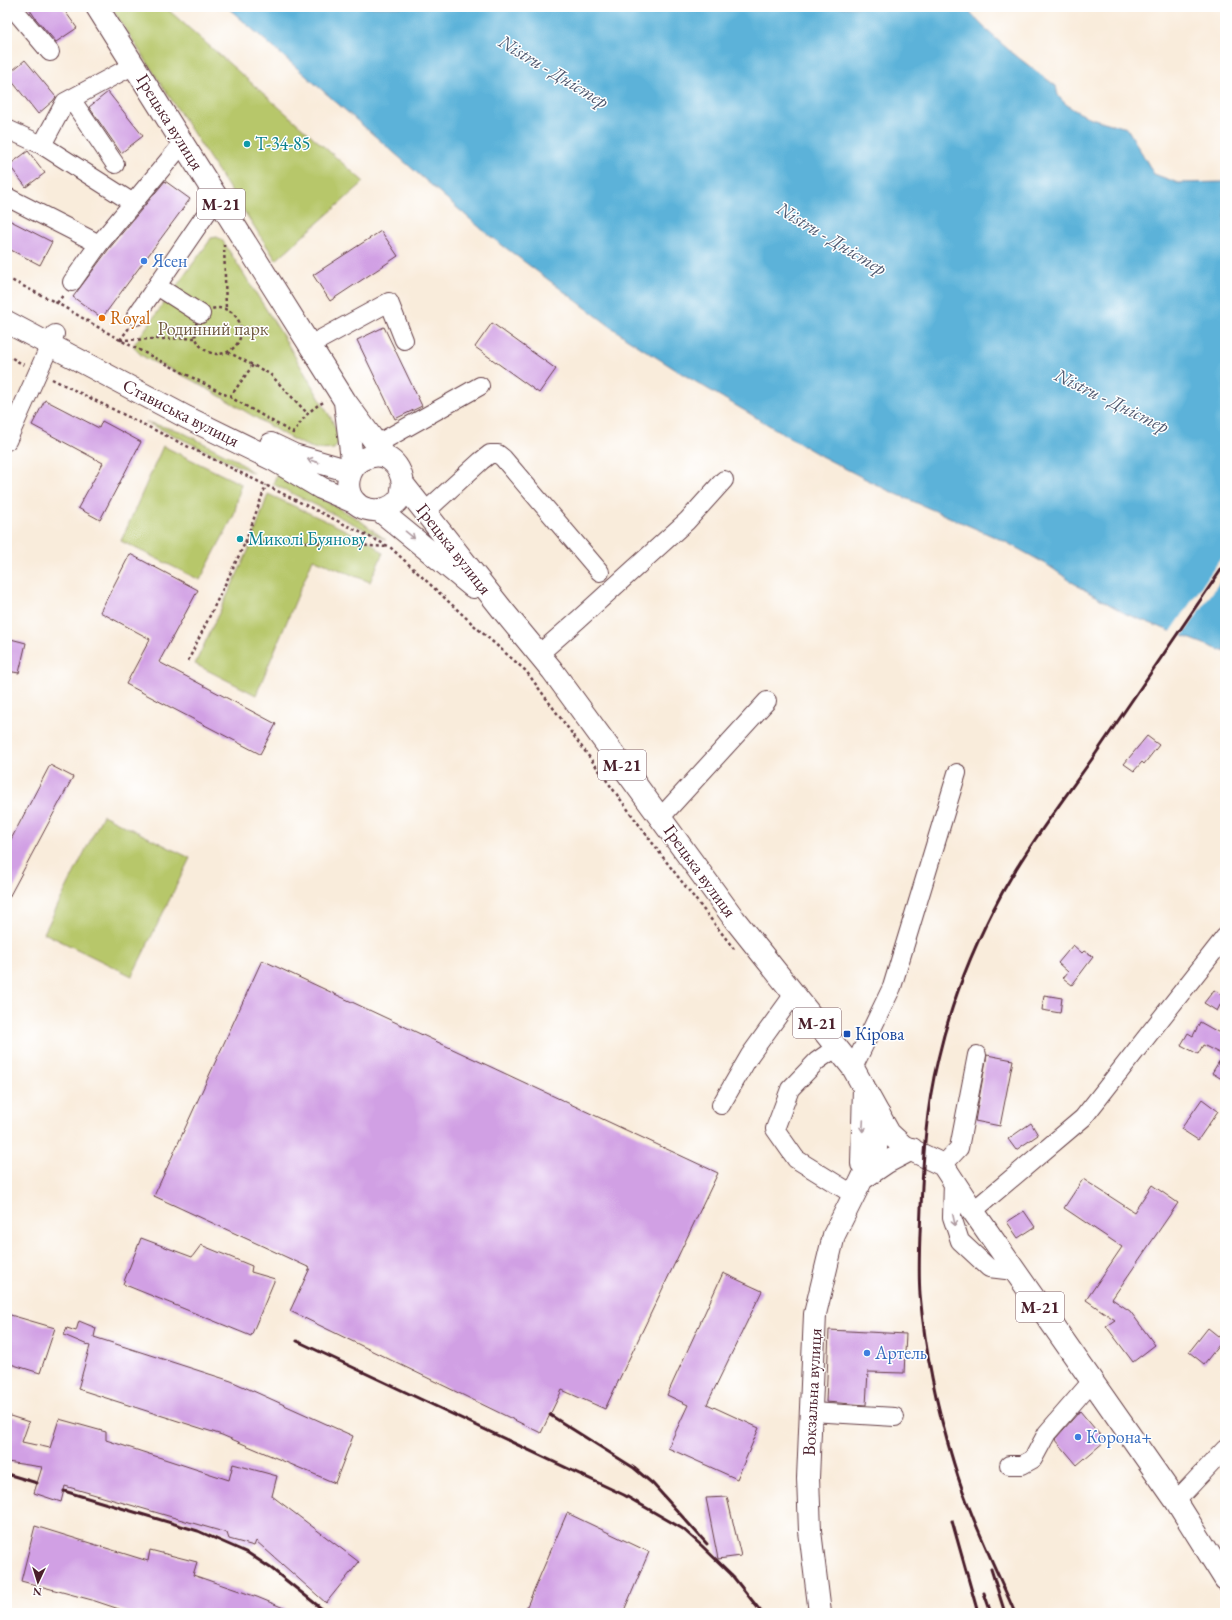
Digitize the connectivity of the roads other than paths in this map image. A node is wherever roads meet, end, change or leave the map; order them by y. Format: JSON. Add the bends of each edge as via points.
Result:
{"nodes":[{"id":1,"x":12,"y":7,"type":"edge"},
{"id":2,"x":97,"y":7,"type":"edge"},
{"id":3,"x":50,"y":52,"type":"dead end"},
{"id":4,"x":134,"y":65,"type":"junction"},
{"id":5,"x":71,"y":99,"type":"junction"},
{"id":6,"x":7,"y":129,"type":"edge"},
{"id":7,"x":183,"y":143,"type":"junction"},
{"id":8,"x":42,"y":146,"type":"junction"},
{"id":9,"x":115,"y":164,"type":"dead end"},
{"id":10,"x":7,"y":197,"type":"edge"},
{"id":11,"x":217,"y":198,"type":"junction"},
{"id":12,"x":133,"y":203,"type":"junction"},
{"id":13,"x":99,"y":244,"type":"junction"},
{"id":14,"x":72,"y":282,"type":"dead end"},
{"id":15,"x":157,"y":286,"type":"junction"},
{"id":16,"x":7,"y":309,"type":"edge"},
{"id":17,"x":201,"y":314,"type":"road end"},
{"id":18,"x":136,"y":316,"type":"dead end"},
{"id":19,"x":7,"y":322,"type":"edge"},
{"id":20,"x":52,"y":339,"type":"junction"},
{"id":21,"x":404,"y":340,"type":"dead end"},
{"id":22,"x":310,"y":345,"type":"junction"},
{"id":23,"x":480,"y":386,"type":"dead end"},
{"id":24,"x":343,"y":398,"type":"junction"},
{"id":25,"x":11,"y":424,"type":"edge"},
{"id":26,"x":7,"y":441,"type":"edge"},
{"id":27,"x":381,"y":450,"type":"junction"},
{"id":28,"x":352,"y":470,"type":"junction"},
{"id":29,"x":724,"y":480,"type":"dead end"},
{"id":30,"x":403,"y":484,"type":"junction"},
{"id":31,"x":356,"y":503,"type":"junction"},
{"id":32,"x":380,"y":510,"type":"junction"},
{"id":33,"x":425,"y":512,"type":"junction"},
{"id":34,"x":600,"y":572,"type":"dead end"},
{"id":35,"x":505,"y":613,"type":"junction"},
{"id":36,"x":538,"y":654,"type":"junction"},
{"id":37,"x":766,"y":701,"type":"dead end"},
{"id":38,"x":957,"y":773,"type":"dead end"},
{"id":39,"x":661,"y":818,"type":"junction"},
{"id":40,"x":1225,"y":937,"type":"edge"},
{"id":41,"x":794,"y":994,"type":"junction"},
{"id":42,"x":837,"y":1047,"type":"junction"},
{"id":43,"x":977,"y":1055,"type":"dead end"},
{"id":44,"x":853,"y":1068,"type":"junction"},
{"id":45,"x":864,"y":1087,"type":"junction"},
{"id":46,"x":721,"y":1105,"type":"dead end"},
{"id":47,"x":885,"y":1125,"type":"junction"},
{"id":48,"x":912,"y":1149,"type":"junction"},
{"id":49,"x":948,"y":1173,"type":"junction"},
{"id":50,"x":858,"y":1187,"type":"junction"},
{"id":51,"x":973,"y":1211,"type":"junction"},
{"id":52,"x":1014,"y":1271,"type":"junction"},
{"id":53,"x":1092,"y":1381,"type":"junction"},
{"id":54,"x":811,"y":1412,"type":"junction"},
{"id":55,"x":895,"y":1417,"type":"dead end"},
{"id":56,"x":1225,"y":1449,"type":"edge"},
{"id":57,"x":1009,"y":1465,"type":"dead end"},
{"id":58,"x":1176,"y":1501,"type":"junction"},
{"id":59,"x":1225,"y":1578,"type":"edge"},
{"id":60,"x":820,"y":1613,"type":"edge"}],
"edges":[{"from":1,"to":3,"type":"street"},
{"from":2,"to":4,"type":"main road","name":"Грецька вулиця","number":"М-21"},
{"from":4,"to":5,"type":"street"},
{"from":4,"to":7,"type":"main road","name":"Грецька вулиця","number":"М-21"},
{"from":5,"to":8,"type":"street","via":[[65,102]]},
{"from":5,"to":9,"type":"street"},
{"from":6,"to":8,"type":"street"},
{"from":7,"to":11,"type":"main road","name":"Грецька вулиця","number":"М-21"},
{"from":7,"to":12,"type":"street"},
{"from":8,"to":12,"type":"street"},
{"from":10,"to":13,"type":"street"},
{"from":11,"to":15,"type":"street"},
{"from":11,"to":22,"type":"main road","name":"Грецька вулиця","number":"М-21"},
{"from":12,"to":13,"type":"street"},
{"from":13,"to":14,"type":"street"},
{"from":15,"to":17,"type":"street"},
{"from":15,"to":18,"type":"street"},
{"from":16,"to":20,"type":"main road","name":"Стависька вулиця"},
{"from":19,"to":20,"type":"main road","name":"Стависька вулиця"},
{"from":20,"to":25,"type":"street"},
{"from":28,"to":20,"type":"main road","name":"Стависька вулиця","one_way":true,"via":[[294,455]]},
{"from":20,"to":31,"type":"main road","name":"Стависька вулиця","via":[[186,417],[274,460],[321,488]]},
{"from":21,"to":22,"type":"street","via":[[389,302]]},
{"from":22,"to":24,"type":"main road","name":"Грецька вулиця","number":"М-21"},
{"from":23,"to":27,"type":"street"},
{"from":24,"to":27,"type":"main road","name":"Грецька вулиця","number":"М-21"},
{"from":24,"to":28,"type":"main road","name":"Грецька вулиця","number":"М-21"},
{"from":25,"to":26,"type":"street"},
{"from":27,"to":28,"type":"main road","via":[[360,461]]},
{"from":27,"to":30,"type":"main road","number":"М-21","via":[[402,473]]},
{"from":28,"to":31,"type":"main road","number":"М-21","via":[[348,482],[350,493]]},
{"from":29,"to":36,"type":"street","via":[[687,521]]},
{"from":30,"to":32,"type":"main road","via":[[401,496],[394,505]]},
{"from":30,"to":33,"type":"main road","name":"Грецька вулиця","number":"М-21"},
{"from":31,"to":32,"type":"main road","number":"М-21","via":[[368,510]]},
{"from":32,"to":35,"type":"main road","name":"Грецька вулиця","number":"М-21","one_way":true},
{"from":33,"to":34,"type":"street","via":[[480,461],[490,454],[498,454]]},
{"from":33,"to":35,"type":"main road","name":"Грецька вулиця","number":"М-21"},
{"from":35,"to":36,"type":"main road","name":"Грецька вулиця","number":"М-21"},
{"from":36,"to":39,"type":"main road","name":"Грецька вулиця","number":"М-21"},
{"from":37,"to":39,"type":"street"},
{"from":38,"to":44,"type":"street","via":[[892,987]]},
{"from":39,"to":41,"type":"main road","name":"Грецька вулиця","number":"М-21","via":[[735,920]]},
{"from":40,"to":51,"type":"street","via":[[1083,1118]]},
{"from":41,"to":42,"type":"main road","name":"Грецька вулиця","number":"М-21"},
{"from":41,"to":46,"type":"street","via":[[750,1055]]},
{"from":42,"to":44,"type":"main road","name":"Грецька вулиця","number":"М-21"},
{"from":42,"to":50,"type":"street","via":[[816,1061],[790,1089],[775,1129],[796,1159]]},
{"from":43,"to":49,"type":"street","via":[[959,1148]]},
{"from":44,"to":45,"type":"main road","name":"Грецька вулиця","number":"М-21"},
{"from":45,"to":47,"type":"main road","name":"Грецька вулиця","number":"М-21"},
{"from":45,"to":50,"type":"main road","name":"Вокзальна вулиця","one_way":true},
{"from":47,"to":48,"type":"main road","number":"М-21","via":[[902,1146]]},
{"from":47,"to":50,"type":"main road","name":"Вокзальна вулиця"},
{"from":48,"to":49,"type":"main road","number":"М-21"},
{"from":48,"to":50,"type":"main road","name":"Вокзальна вулиця","via":[[887,1162]]},
{"from":49,"to":51,"type":"main road","number":"М-21"},
{"from":49,"to":52,"type":"street","one_way":true,"via":[[952,1217],[960,1240],[989,1268]]},
{"from":50,"to":54,"type":"main road","name":"Вокзальна вулиця","via":[[834,1235],[815,1314]]},
{"from":51,"to":52,"type":"main road","number":"М-21"},
{"from":52,"to":53,"type":"main road","number":"М-21"},
{"from":53,"to":57,"type":"street","via":[[1047,1432],[1033,1459],[1022,1464]]},
{"from":53,"to":58,"type":"main road","number":"М-21"},
{"from":54,"to":55,"type":"street"},
{"from":54,"to":60,"type":"main road","name":"Вокзальна вулиця","via":[[808,1478]]},
{"from":56,"to":58,"type":"street"},
{"from":58,"to":59,"type":"main road","number":"М-21"}]}
